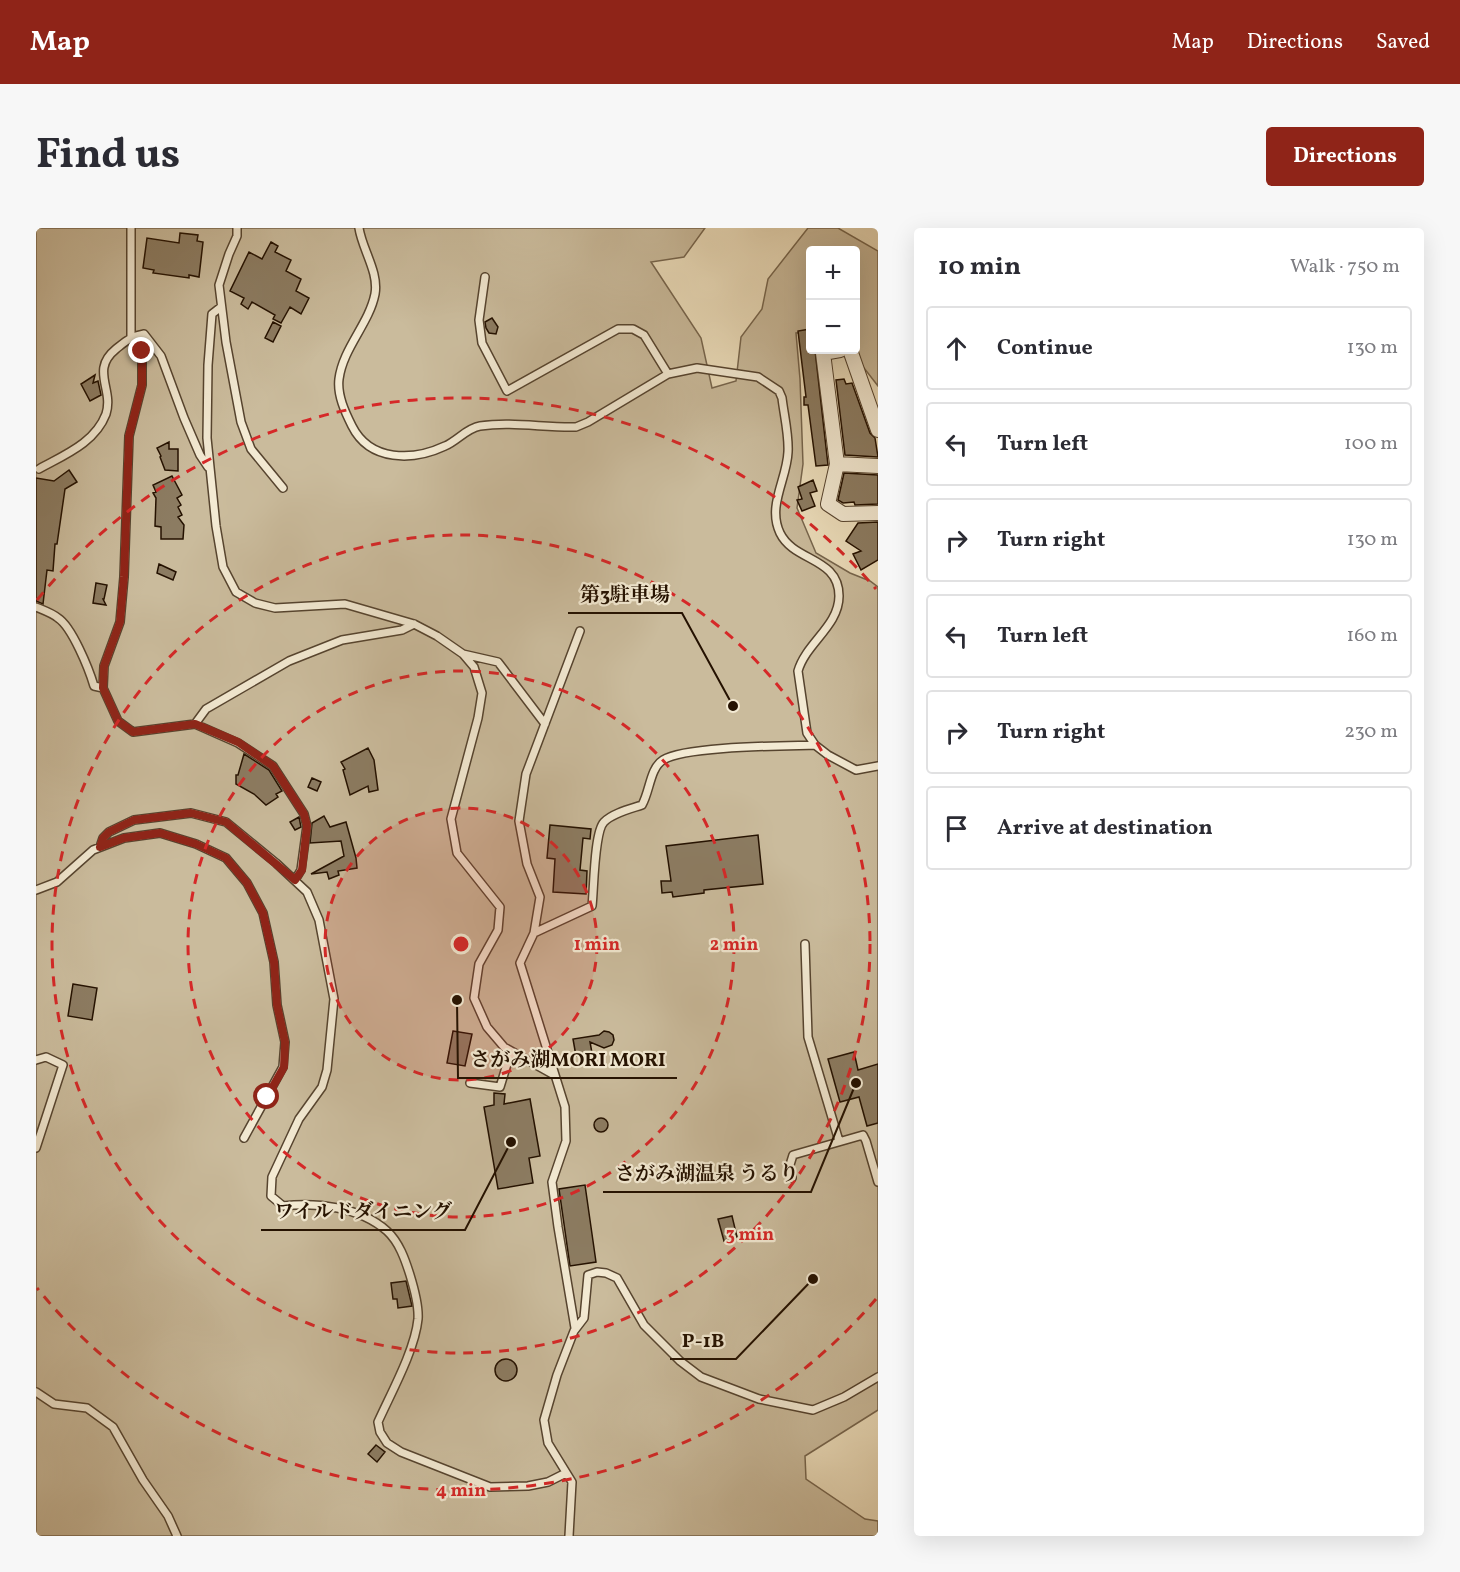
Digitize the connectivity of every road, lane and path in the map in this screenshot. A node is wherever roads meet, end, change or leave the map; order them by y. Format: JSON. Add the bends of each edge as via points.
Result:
{"nodes":[{"id":1,"x":131,"y":228,"type":"edge"},
{"id":2,"x":237,"y":228,"type":"edge"},
{"id":3,"x":359,"y":228,"type":"edge"},
{"id":4,"x":485,"y":277,"type":"dead end"},
{"id":5,"x":221,"y":307,"type":"junction"},
{"id":6,"x":131,"y":336,"type":"junction"},
{"id":7,"x":823,"y":354,"type":"edge"},
{"id":8,"x":851,"y":354,"type":"edge"},
{"id":9,"x":668,"y":374,"type":"junction"},
{"id":10,"x":878,"y":430,"type":"edge"},
{"id":11,"x":837,"y":465,"type":"junction"},
{"id":12,"x":878,"y":466,"type":"edge"},
{"id":13,"x":39,"y":469,"type":"dead end"},
{"id":14,"x":209,"y":469,"type":"junction"},
{"id":15,"x":283,"y":488,"type":"dead end"},
{"id":16,"x":878,"y":513,"type":"edge"},
{"id":17,"x":36,"y":607,"type":"edge"},
{"id":18,"x":414,"y":624,"type":"junction"},
{"id":19,"x":580,"y":631,"type":"dead end"},
{"id":20,"x":463,"y":654,"type":"junction"},
{"id":21,"x":103,"y":688,"type":"junction"},
{"id":22,"x":195,"y":724,"type":"junction"},
{"id":23,"x":545,"y":724,"type":"junction"},
{"id":24,"x":815,"y":745,"type":"junction"},
{"id":25,"x":878,"y":766,"type":"edge"},
{"id":26,"x":100,"y":847,"type":"junction"},
{"id":27,"x":295,"y":880,"type":"junction"},
{"id":28,"x":36,"y":890,"type":"edge"},
{"id":29,"x":534,"y":933,"type":"junction"},
{"id":30,"x":805,"y":944,"type":"dead end"},
{"id":31,"x":511,"y":1051,"type":"junction"},
{"id":32,"x":36,"y":1060,"type":"edge"},
{"id":33,"x":554,"y":1075,"type":"junction"},
{"id":34,"x":470,"y":1083,"type":"dead end"},
{"id":35,"x":244,"y":1138,"type":"dead end"},
{"id":36,"x":838,"y":1141,"type":"junction"},
{"id":37,"x":36,"y":1148,"type":"edge"},
{"id":38,"x":792,"y":1178,"type":"dead end"},
{"id":39,"x":878,"y":1182,"type":"edge"},
{"id":40,"x":575,"y":1328,"type":"junction"},
{"id":41,"x":878,"y":1377,"type":"edge"},
{"id":42,"x":36,"y":1392,"type":"edge"},
{"id":43,"x":566,"y":1473,"type":"junction"},
{"id":44,"x":177,"y":1536,"type":"edge"},
{"id":45,"x":569,"y":1536,"type":"edge"}],
"edges":[{"from":1,"to":6,"type":"lane"},
{"from":2,"to":5,"type":"lane","via":[[219,285]]},
{"from":3,"to":9,"type":"lane","via":[[376,293],[346,355],[339,379],[343,408],[356,433],[378,452],[401,457],[426,453],[477,426],[576,427]]},
{"from":4,"to":9,"type":"lane","via":[[479,320],[482,343],[507,391],[618,329],[633,329],[644,335]]},
{"from":5,"to":14,"type":"lane","via":[[212,314],[208,365]]},
{"from":5,"to":15,"type":"lane","via":[[241,422],[251,449]]},
{"from":6,"to":13,"type":"lane","via":[[107,356],[103,368],[106,413],[88,441]]},
{"from":6,"to":14,"type":"lane","via":[[144,334],[161,356],[192,437]]},
{"from":6,"to":21,"type":"lane","via":[[142,351],[142,385],[129,436],[120,622],[104,666]]},
{"from":7,"to":11,"type":"street"},
{"from":8,"to":10,"type":"street"},
{"from":9,"to":24,"type":"lane","via":[[697,368],[758,377],[782,398],[788,451],[774,511],[780,533],[793,549],[824,566],[837,580],[839,597],[837,611],[798,671],[807,733]]},
{"from":11,"to":12,"type":"street"},
{"from":11,"to":16,"type":"street","via":[[828,504],[843,514]]},
{"from":14,"to":18,"type":"lane","via":[[223,567],[237,592],[255,603],[275,608],[345,604]]},
{"from":17,"to":21,"type":"lane","via":[[65,625],[94,686]]},
{"from":18,"to":20,"type":"lane"},
{"from":18,"to":22,"type":"lane","via":[[402,630],[342,640],[289,661],[206,710]]},
{"from":19,"to":23,"type":"lane"},
{"from":20,"to":23,"type":"lane","via":[[498,662]]},
{"from":20,"to":31,"type":"lane","via":[[474,667],[482,693],[451,819],[457,853],[500,907],[498,930],[479,964],[474,998],[487,1027]]},
{"from":21,"to":22,"type":"lane","via":[[118,721],[133,732]]},
{"from":22,"to":27,"type":"lane","via":[[238,742],[273,766],[292,794],[307,826],[302,870]]},
{"from":23,"to":29,"type":"lane","via":[[526,774],[519,821],[527,864],[540,897]]},
{"from":24,"to":25,"type":"lane","via":[[856,770]]},
{"from":24,"to":29,"type":"lane","via":[[691,751],[663,760],[654,771],[642,805],[602,823],[592,906]]},
{"from":26,"to":27,"type":"lane","via":[[109,832],[134,820],[191,813],[226,822]]},
{"from":26,"to":28,"type":"lane","via":[[57,882]]},
{"from":26,"to":35,"type":"lane","via":[[124,838],[160,833],[196,844],[226,858],[247,883],[263,913],[285,1042],[284,1067]]},
{"from":27,"to":43,"type":"lane","via":[[307,892],[319,920],[334,999],[322,1087],[299,1119],[272,1177],[271,1196],[283,1206],[323,1206],[367,1216],[388,1232],[404,1255],[415,1291],[418,1319],[411,1346],[378,1422],[387,1443],[490,1487],[528,1486]]},
{"from":29,"to":33,"type":"lane","via":[[520,963]]},
{"from":30,"to":36,"type":"lane","via":[[808,1037]]},
{"from":31,"to":33,"type":"lane"},
{"from":31,"to":34,"type":"lane","via":[[500,1087]]},
{"from":32,"to":37,"type":"lane","via":[[46,1057],[63,1065]]},
{"from":33,"to":40,"type":"lane","via":[[565,1107],[566,1141],[552,1182]]},
{"from":36,"to":38,"type":"lane","via":[[793,1155],[789,1168]]},
{"from":36,"to":39,"type":"lane","via":[[863,1135]]},
{"from":40,"to":41,"type":"lane","via":[[584,1318],[588,1275],[606,1273],[617,1278],[644,1325],[701,1377],[759,1399],[813,1410]]},
{"from":40,"to":43,"type":"lane","via":[[544,1420],[548,1443]]},
{"from":42,"to":44,"type":"lane","via":[[54,1404],[87,1408],[113,1427]]},
{"from":43,"to":45,"type":"lane","via":[[572,1482]]}]}
